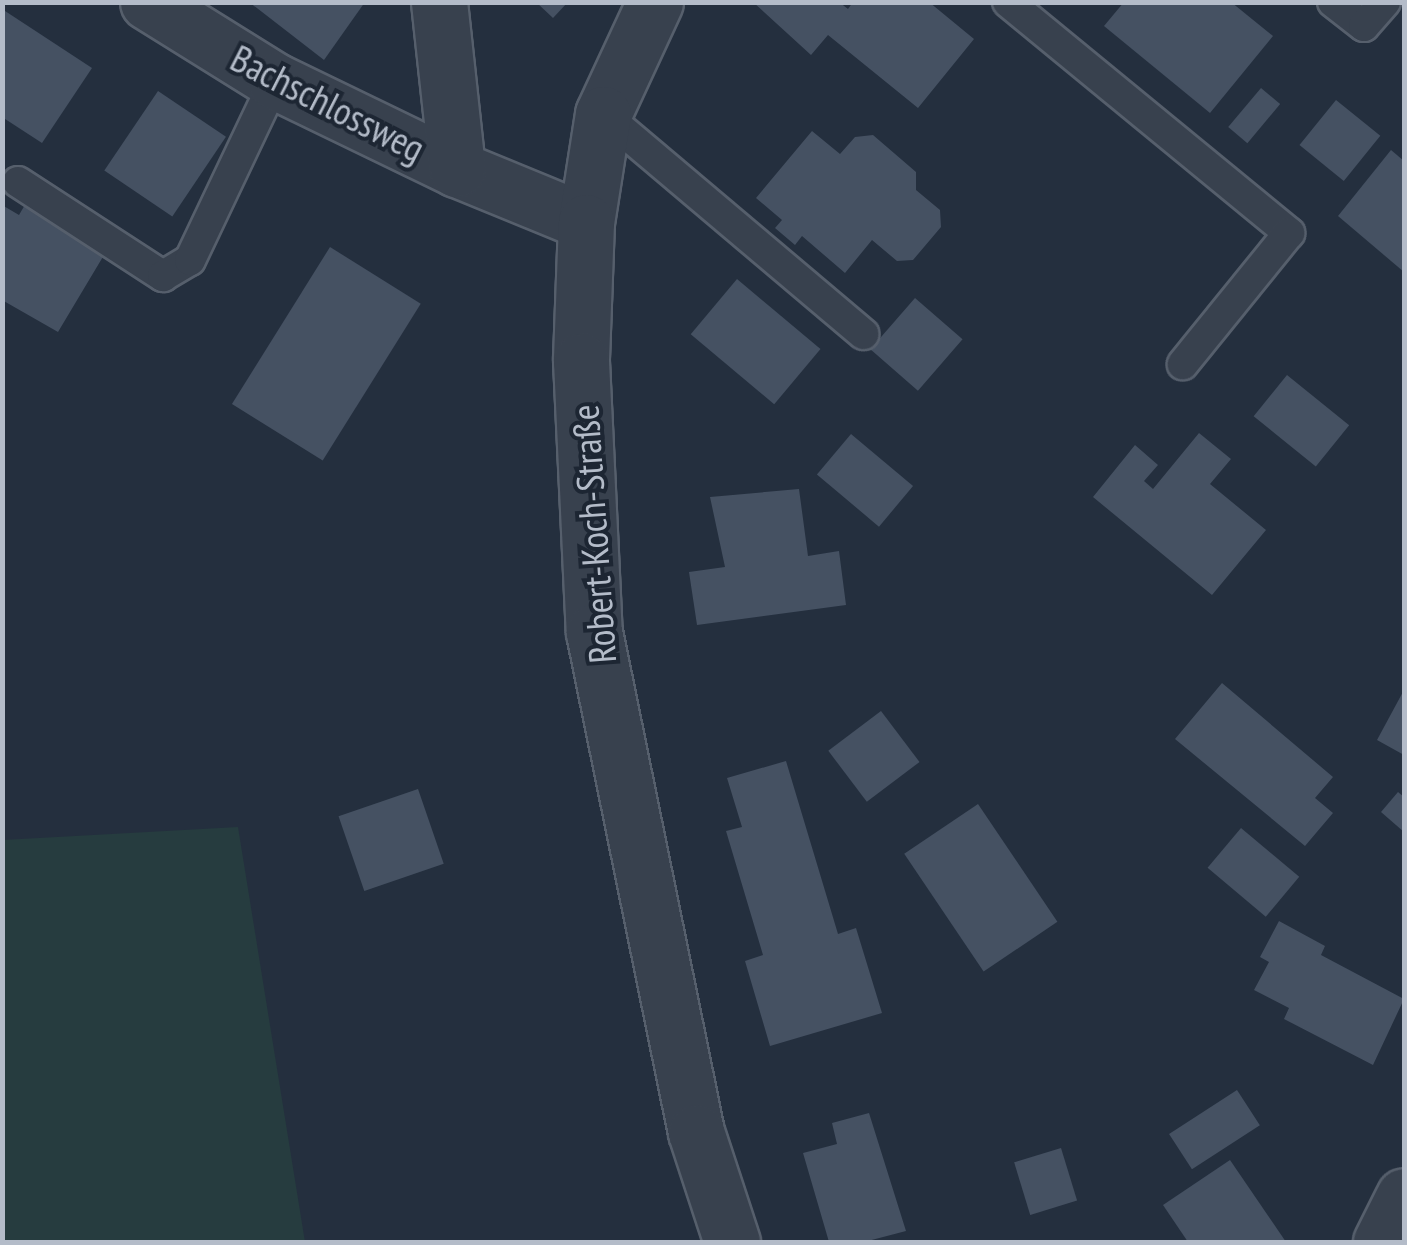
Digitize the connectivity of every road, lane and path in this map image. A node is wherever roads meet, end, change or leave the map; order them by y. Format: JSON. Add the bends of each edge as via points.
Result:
{"nodes":[{"id":1,"x":148,"y":2,"type":"edge"},
{"id":2,"x":439,"y":2,"type":"edge"},
{"id":3,"x":654,"y":2,"type":"edge"},
{"id":4,"x":1008,"y":2,"type":"edge"},
{"id":5,"x":1333,"y":2,"type":"edge"},
{"id":6,"x":1384,"y":2,"type":"edge"},
{"id":7,"x":276,"y":81,"type":"junction"},
{"id":8,"x":603,"y":114,"type":"junction"},
{"id":9,"x":457,"y":169,"type":"junction"},
{"id":10,"x":18,"y":182,"type":"dead end"},
{"id":11,"x":586,"y":222,"type":"junction"},
{"id":12,"x":864,"y":334,"type":"dead end"},
{"id":13,"x":1183,"y":364,"type":"dead end"},
{"id":14,"x":1404,"y":1196,"type":"edge"},
{"id":15,"x":732,"y":1242,"type":"edge"},
{"id":16,"x":1381,"y":1242,"type":"edge"}],
"edges":[{"from":1,"to":7,"type":"street","name":"Bachschlossweg"},
{"from":2,"to":9,"type":"street"},
{"from":3,"to":8,"type":"street","name":"Robert-Koch-Straße"},
{"from":4,"to":13,"type":"lane","via":[[1289,233]]},
{"from":5,"to":6,"type":"lane","via":[[1364,26]]},
{"from":7,"to":9,"type":"street","name":"Bachschlossweg"},
{"from":7,"to":10,"type":"lane","via":[[190,260],[163,276]]},
{"from":8,"to":11,"type":"street","name":"Robert-Koch-Straße"},
{"from":8,"to":12,"type":"lane"},
{"from":9,"to":11,"type":"street","name":"Bachschlossweg"},
{"from":11,"to":15,"type":"street","name":"Robert-Koch-Straße","via":[[581,361],[594,632],[696,1132]]},
{"from":14,"to":16,"type":"street"}]}
